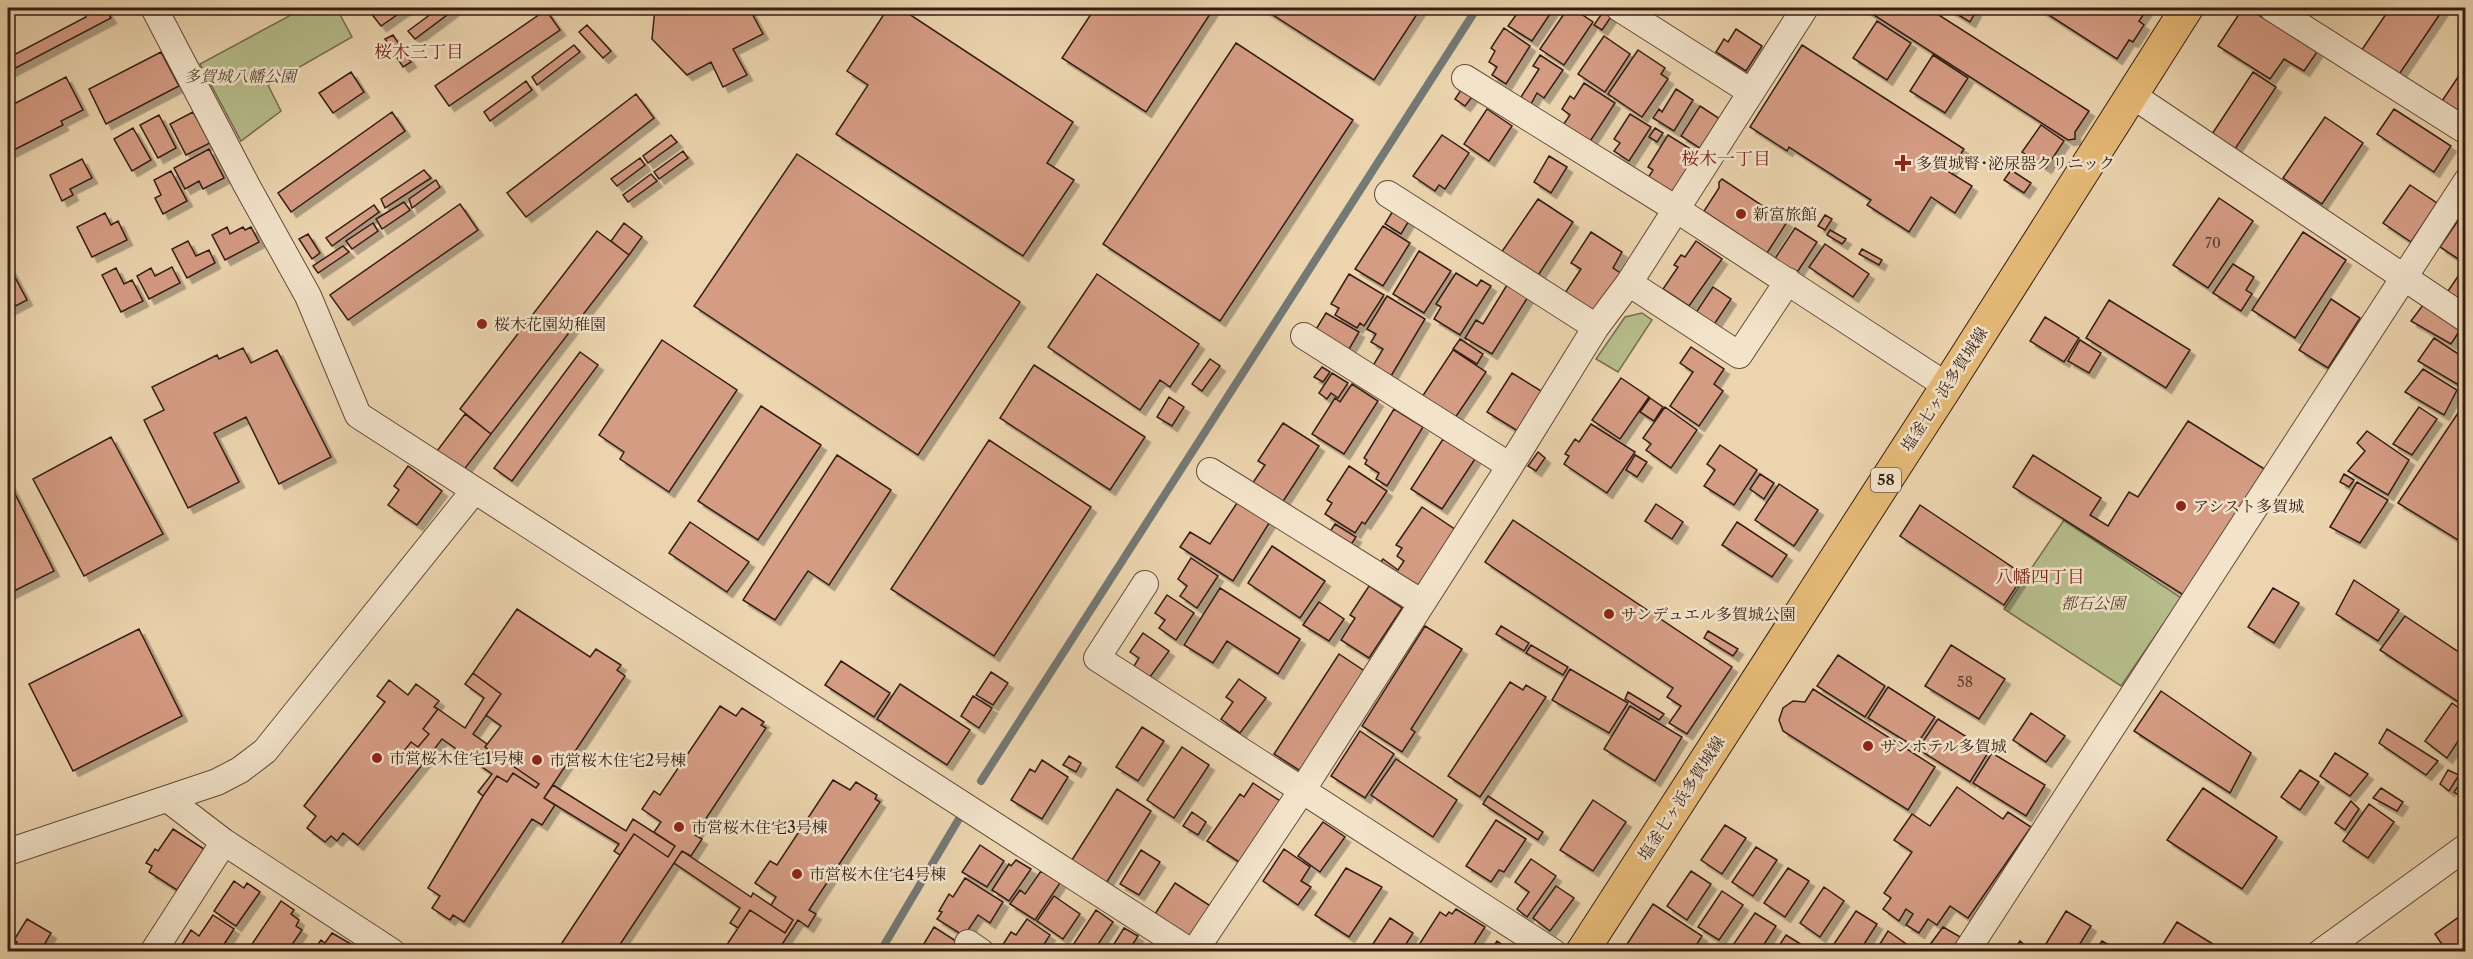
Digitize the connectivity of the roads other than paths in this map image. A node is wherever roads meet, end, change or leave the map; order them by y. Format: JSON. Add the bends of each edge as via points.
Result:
{"nodes":[{"id":1,"x":154,"y":8,"type":"edge"},
{"id":2,"x":1619,"y":8,"type":"edge"},
{"id":3,"x":1805,"y":8,"type":"edge"},
{"id":4,"x":2187,"y":8,"type":"edge"},
{"id":5,"x":2272,"y":8,"type":"edge"},
{"id":6,"x":1465,"y":78,"type":"dead end"},
{"id":7,"x":1751,"y":92,"type":"junction"},
{"id":8,"x":2132,"y":95,"type":"junction"},
{"id":9,"x":2466,"y":131,"type":"edge"},
{"id":10,"x":2466,"y":182,"type":"edge"},
{"id":11,"x":1388,"y":194,"type":"dead end"},
{"id":12,"x":1676,"y":209,"type":"junction"},
{"id":13,"x":2404,"y":278,"type":"junction"},
{"id":14,"x":1788,"y":281,"type":"junction"},
{"id":15,"x":1629,"y":283,"type":"junction"},
{"id":16,"x":2466,"y":319,"type":"edge"},
{"id":17,"x":1596,"y":327,"type":"junction"},
{"id":18,"x":1304,"y":336,"type":"dead end"},
{"id":19,"x":1947,"y":386,"type":"junction"},
{"id":20,"x":1510,"y":466,"type":"junction"},
{"id":21,"x":1210,"y":471,"type":"dead end"},
{"id":22,"x":474,"y":491,"type":"junction"},
{"id":23,"x":1145,"y":584,"type":"dead end"},
{"id":24,"x":1422,"y":603,"type":"junction"},
{"id":25,"x":1302,"y":789,"type":"junction"},
{"id":26,"x":169,"y":800,"type":"junction"},
{"id":27,"x":224,"y":842,"type":"junction"},
{"id":28,"x":2466,"y":847,"type":"edge"},
{"id":29,"x":8,"y":852,"type":"edge"},
{"id":30,"x":153,"y":951,"type":"edge"},
{"id":31,"x":392,"y":951,"type":"edge"},
{"id":32,"x":1192,"y":951,"type":"edge"},
{"id":33,"x":1553,"y":951,"type":"edge"},
{"id":34,"x":1582,"y":951,"type":"edge"},
{"id":35,"x":1966,"y":951,"type":"edge"},
{"id":36,"x":2321,"y":951,"type":"edge"}],
"edges":[{"from":1,"to":22,"type":"street","via":[[308,296],[358,415]]},
{"from":2,"to":7,"type":"street"},
{"from":3,"to":7,"type":"street"},
{"from":4,"to":8,"type":"main road","name":"塩釜七ヶ浜多賀城線","number":"58"},
{"from":5,"to":9,"type":"street"},
{"from":6,"to":12,"type":"street"},
{"from":7,"to":12,"type":"street"},
{"from":8,"to":13,"type":"street"},
{"from":8,"to":19,"type":"main road","name":"塩釜七ヶ浜多賀城線","number":"58"},
{"from":10,"to":13,"type":"street"},
{"from":11,"to":17,"type":"street"},
{"from":12,"to":14,"type":"street"},
{"from":12,"to":15,"type":"street"},
{"from":13,"to":16,"type":"street"},
{"from":13,"to":35,"type":"street"},
{"from":14,"to":15,"type":"street","via":[[1739,355]]},
{"from":14,"to":19,"type":"street"},
{"from":15,"to":17,"type":"street"},
{"from":17,"to":20,"type":"street"},
{"from":18,"to":20,"type":"street"},
{"from":19,"to":34,"type":"main road","name":"塩釜七ヶ浜多賀城線","number":"58"},
{"from":20,"to":24,"type":"street"},
{"from":21,"to":24,"type":"street"},
{"from":22,"to":26,"type":"street","via":[[266,752],[217,782]]},
{"from":22,"to":32,"type":"street"},
{"from":23,"to":25,"type":"street","via":[[1097,658]]},
{"from":24,"to":25,"type":"street"},
{"from":25,"to":32,"type":"street"},
{"from":25,"to":33,"type":"street"},
{"from":26,"to":27,"type":"street"},
{"from":26,"to":29,"type":"street"},
{"from":27,"to":30,"type":"street"},
{"from":27,"to":31,"type":"street"},
{"from":28,"to":36,"type":"street"}]}
